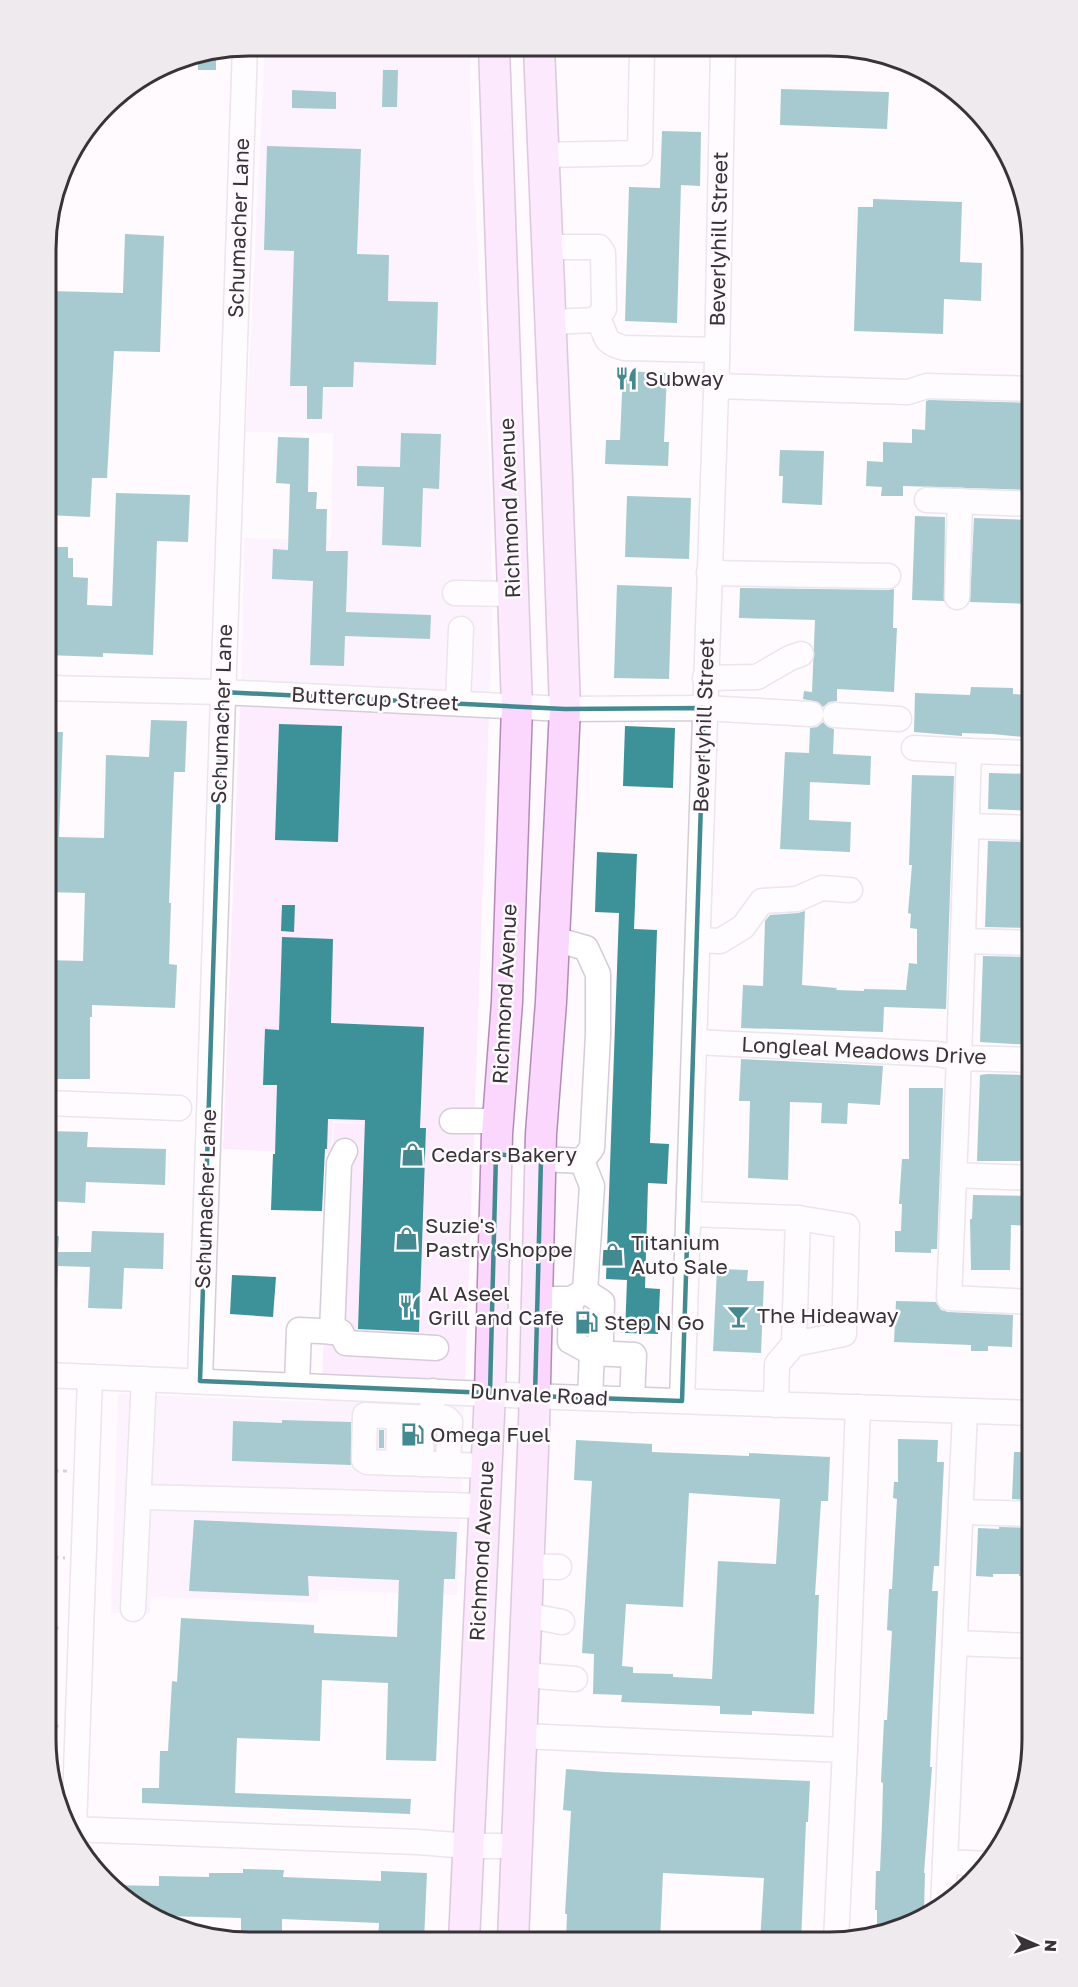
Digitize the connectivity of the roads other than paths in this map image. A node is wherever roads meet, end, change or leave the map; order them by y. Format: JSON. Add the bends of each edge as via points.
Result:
{"nodes":[{"id":1,"x":245,"y":56,"type":"edge"},
{"id":2,"x":494,"y":56,"type":"edge"},
{"id":3,"x":538,"y":56,"type":"edge"},
{"id":4,"x":642,"y":56,"type":"edge"},
{"id":5,"x":723,"y":56,"type":"edge"},
{"id":6,"x":543,"y":155,"type":"junction"},
{"id":7,"x":547,"y":252,"type":"junction"},
{"id":8,"x":501,"y":259,"type":"junction"},
{"id":9,"x":596,"y":320,"type":"junction"},
{"id":10,"x":550,"y":322,"type":"junction"},
{"id":11,"x":717,"y":350,"type":"junction"},
{"id":12,"x":716,"y":386,"type":"junction"},
{"id":13,"x":1023,"y":389,"type":"edge"},
{"id":14,"x":557,"y":479,"type":"junction"},
{"id":15,"x":509,"y":481,"type":"junction"},
{"id":16,"x":927,"y":500,"type":"dead end"},
{"id":17,"x":960,"y":501,"type":"junction"},
{"id":18,"x":1023,"y":504,"type":"edge"},
{"id":19,"x":709,"y":573,"type":"junction"},
{"id":20,"x":888,"y":576,"type":"dead end"},
{"id":21,"x":455,"y":593,"type":"dead end"},
{"id":22,"x":513,"y":594,"type":"junction"},
{"id":23,"x":957,"y":597,"type":"dead end"},
{"id":24,"x":462,"y":629,"type":"dead end"},
{"id":25,"x":801,"y":654,"type":"dead end"},
{"id":26,"x":705,"y":678,"type":"junction"},
{"id":27,"x":56,"y":688,"type":"edge"},
{"id":28,"x":222,"y":692,"type":"junction"},
{"id":29,"x":458,"y":703,"type":"junction"},
{"id":30,"x":517,"y":707,"type":"junction"},
{"id":31,"x":704,"y":708,"type":"junction"},
{"id":32,"x":565,"y":709,"type":"junction"},
{"id":33,"x":810,"y":714,"type":"dead end"},
{"id":34,"x":835,"y":715,"type":"dead end"},
{"id":35,"x":899,"y":719,"type":"dead end"},
{"id":36,"x":914,"y":748,"type":"dead end"},
{"id":37,"x":969,"y":751,"type":"junction"},
{"id":38,"x":1023,"y":753,"type":"edge"},
{"id":39,"x":967,"y":826,"type":"junction"},
{"id":40,"x":1023,"y":828,"type":"edge"},
{"id":41,"x":850,"y":890,"type":"dead end"},
{"id":42,"x":509,"y":927,"type":"junction"},
{"id":43,"x":554,"y":933,"type":"junction"},
{"id":44,"x":698,"y":940,"type":"junction"},
{"id":45,"x":963,"y":941,"type":"junction"},
{"id":46,"x":1023,"y":943,"type":"edge"},
{"id":47,"x":695,"y":1042,"type":"junction"},
{"id":48,"x":959,"y":1058,"type":"junction"},
{"id":49,"x":1022,"y":1060,"type":"edge"},
{"id":50,"x":56,"y":1103,"type":"edge"},
{"id":51,"x":179,"y":1108,"type":"dead end"},
{"id":52,"x":452,"y":1121,"type":"dead end"},
{"id":53,"x":498,"y":1121,"type":"junction"},
{"id":54,"x":345,"y":1151,"type":"dead end"},
{"id":55,"x":496,"y":1154,"type":"junction"},
{"id":56,"x":541,"y":1159,"type":"junction"},
{"id":57,"x":582,"y":1161,"type":"junction"},
{"id":58,"x":954,"y":1175,"type":"junction"},
{"id":59,"x":1022,"y":1178,"type":"edge"},
{"id":60,"x":689,"y":1214,"type":"junction"},
{"id":61,"x":798,"y":1218,"type":"junction"},
{"id":62,"x":578,"y":1295,"type":"junction"},
{"id":63,"x":537,"y":1299,"type":"junction"},
{"id":64,"x":1022,"y":1301,"type":"edge"},
{"id":65,"x":332,"y":1332,"type":"junction"},
{"id":66,"x":536,"y":1340,"type":"junction"},
{"id":67,"x":570,"y":1341,"type":"junction"},
{"id":68,"x":794,"y":1344,"type":"junction"},
{"id":69,"x":436,"y":1348,"type":"dead end"},
{"id":70,"x":592,"y":1353,"type":"junction"},
{"id":71,"x":56,"y":1375,"type":"edge"},
{"id":72,"x":90,"y":1377,"type":"junction"},
{"id":73,"x":144,"y":1379,"type":"junction"},
{"id":74,"x":200,"y":1382,"type":"junction"},
{"id":75,"x":297,"y":1385,"type":"junction"},
{"id":76,"x":386,"y":1389,"type":"junction"},
{"id":77,"x":433,"y":1391,"type":"junction"},
{"id":78,"x":490,"y":1393,"type":"junction"},
{"id":79,"x":535,"y":1396,"type":"junction"},
{"id":80,"x":590,"y":1398,"type":"junction"},
{"id":81,"x":632,"y":1400,"type":"junction"},
{"id":82,"x":682,"y":1401,"type":"junction"},
{"id":83,"x":776,"y":1405,"type":"junction"},
{"id":84,"x":858,"y":1407,"type":"junction"},
{"id":85,"x":965,"y":1411,"type":"junction"},
{"id":86,"x":1022,"y":1413,"type":"edge"},
{"id":87,"x":409,"y":1417,"type":"junction"},
{"id":88,"x":410,"y":1464,"type":"junction"},
{"id":89,"x":448,"y":1465,"type":"junction"},
{"id":90,"x":486,"y":1466,"type":"junction"},
{"id":91,"x":140,"y":1497,"type":"junction"},
{"id":92,"x":484,"y":1506,"type":"junction"},
{"id":93,"x":961,"y":1512,"type":"junction"},
{"id":94,"x":1022,"y":1514,"type":"edge"},
{"id":95,"x":528,"y":1566,"type":"junction"},
{"id":96,"x":559,"y":1567,"type":"dead end"},
{"id":97,"x":134,"y":1609,"type":"dead end"},
{"id":98,"x":479,"y":1614,"type":"junction"},
{"id":99,"x":526,"y":1616,"type":"junction"},
{"id":100,"x":562,"y":1622,"type":"dead end"},
{"id":101,"x":955,"y":1643,"type":"junction"},
{"id":102,"x":1022,"y":1646,"type":"edge"},
{"id":103,"x":524,"y":1675,"type":"junction"},
{"id":104,"x":575,"y":1679,"type":"dead end"},
{"id":105,"x":521,"y":1736,"type":"junction"},
{"id":106,"x":845,"y":1750,"type":"junction"},
{"id":107,"x":72,"y":1817,"type":"edge"},
{"id":108,"x":78,"y":1829,"type":"edge"},
{"id":109,"x":468,"y":1845,"type":"junction"},
{"id":110,"x":517,"y":1846,"type":"junction"},
{"id":111,"x":945,"y":1862,"type":"junction"},
{"id":112,"x":976,"y":1863,"type":"edge"},
{"id":113,"x":944,"y":1894,"type":"edge"},
{"id":114,"x":836,"y":1931,"type":"edge"},
{"id":115,"x":464,"y":1932,"type":"edge"},
{"id":116,"x":513,"y":1932,"type":"edge"}],
"edges":[{"from":1,"to":28,"type":"street","name":"Schumacher Lane"},
{"from":2,"to":8,"type":"main road","name":"Richmond Avenue"},
{"from":3,"to":6,"type":"main road"},
{"from":4,"to":6,"type":"street","via":[[640,153]]},
{"from":5,"to":11,"type":"street","name":"Beverlyhill Street"},
{"from":6,"to":7,"type":"main road"},
{"from":7,"to":8,"type":"main road"},
{"from":7,"to":9,"type":"street","via":[[599,247],[603,253],[604,309]]},
{"from":7,"to":10,"type":"main road"},
{"from":8,"to":15,"type":"main road","name":"Richmond Avenue"},
{"from":9,"to":10,"type":"street"},
{"from":9,"to":11,"type":"street","via":[[611,345]]},
{"from":10,"to":14,"type":"main road"},
{"from":11,"to":12,"type":"street","name":"Beverlyhill Street"},
{"from":12,"to":13,"type":"street","via":[[908,392],[927,386]]},
{"from":12,"to":19,"type":"street","name":"Beverlyhill Street"},
{"from":14,"to":15,"type":"main road"},
{"from":14,"to":32,"type":"main road"},
{"from":15,"to":22,"type":"main road","name":"Richmond Avenue"},
{"from":16,"to":17,"type":"street"},
{"from":17,"to":18,"type":"street"},
{"from":17,"to":23,"type":"street"},
{"from":19,"to":20,"type":"street"},
{"from":19,"to":26,"type":"street","name":"Beverlyhill Street"},
{"from":21,"to":22,"type":"street"},
{"from":22,"to":30,"type":"main road","name":"Richmond Avenue"},
{"from":24,"to":29,"type":"street"},
{"from":25,"to":26,"type":"street","via":[[757,677]]},
{"from":26,"to":31,"type":"street","name":"Beverlyhill Street"},
{"from":27,"to":28,"type":"street","name":"Buttercup Street"},
{"from":28,"to":29,"type":"street","name":"Buttercup Street"},
{"from":28,"to":74,"type":"street","name":"Schumacher Lane"},
{"from":29,"to":30,"type":"street","name":"Buttercup Street"},
{"from":30,"to":32,"type":"street","name":"Buttercup Street"},
{"from":30,"to":42,"type":"main road","name":"Richmond Avenue"},
{"from":31,"to":32,"type":"street","name":"Buttercup Street"},
{"from":31,"to":33,"type":"street","name":"Buttercup Street"},
{"from":31,"to":44,"type":"street","name":"Beverlyhill Street"},
{"from":32,"to":43,"type":"main road"},
{"from":34,"to":35,"type":"street"},
{"from":36,"to":37,"type":"street"},
{"from":37,"to":38,"type":"street"},
{"from":37,"to":39,"type":"street"},
{"from":39,"to":40,"type":"street"},
{"from":39,"to":45,"type":"street"},
{"from":41,"to":44,"type":"street","via":[[822,888],[797,899],[762,901],[743,927],[720,941]]},
{"from":42,"to":43,"type":"main road"},
{"from":42,"to":53,"type":"main road","name":"Richmond Avenue"},
{"from":43,"to":56,"type":"main road"},
{"from":43,"to":57,"type":"street","via":[[586,948],[598,974],[592,1148]]},
{"from":44,"to":47,"type":"street","name":"Beverlyhill Street"},
{"from":45,"to":46,"type":"street"},
{"from":45,"to":48,"type":"street"},
{"from":47,"to":48,"type":"street","name":"Longleal Meadows Drive"},
{"from":47,"to":60,"type":"street","name":"Beverlyhill Street"},
{"from":48,"to":49,"type":"street","name":"Longleal Meadows Drive"},
{"from":48,"to":58,"type":"street"},
{"from":50,"to":51,"type":"street"},
{"from":52,"to":53,"type":"street"},
{"from":53,"to":55,"type":"main road","name":"Richmond Avenue"},
{"from":54,"to":65,"type":"street","via":[[339,1163]]},
{"from":55,"to":56,"type":"main road"},
{"from":55,"to":78,"type":"main road","name":"Richmond Avenue"},
{"from":56,"to":57,"type":"street"},
{"from":56,"to":63,"type":"main road"},
{"from":57,"to":62,"type":"street","via":[[592,1186]]},
{"from":58,"to":59,"type":"street"},
{"from":58,"to":64,"type":"street","via":[[949,1298]]},
{"from":60,"to":61,"type":"street"},
{"from":60,"to":82,"type":"street","name":"Beverlyhill Street"},
{"from":61,"to":68,"type":"street"},
{"from":61,"to":68,"type":"street","via":[[847,1226],[844,1334]]},
{"from":62,"to":63,"type":"street"},
{"from":62,"to":67,"type":"street"},
{"from":62,"to":70,"type":"street","via":[[602,1302],[601,1339]]},
{"from":63,"to":66,"type":"main road"},
{"from":65,"to":69,"type":"street","via":[[341,1332],[346,1343]]},
{"from":65,"to":75,"type":"street","via":[[299,1330]]},
{"from":66,"to":67,"type":"street"},
{"from":66,"to":79,"type":"main road"},
{"from":67,"to":70,"type":"street"},
{"from":68,"to":83,"type":"street","via":[[777,1364]]},
{"from":70,"to":80,"type":"street"},
{"from":70,"to":81,"type":"street","via":[[634,1355]]},
{"from":71,"to":72,"type":"street","name":"Dunvale Road"},
{"from":72,"to":73,"type":"street","name":"Dunvale Road"},
{"from":72,"to":107,"type":"street"},
{"from":73,"to":74,"type":"street","name":"Dunvale Road"},
{"from":73,"to":91,"type":"street"},
{"from":74,"to":75,"type":"street","name":"Dunvale Road"},
{"from":75,"to":76,"type":"street","name":"Dunvale Road"},
{"from":76,"to":77,"type":"street","name":"Dunvale Road"},
{"from":76,"to":87,"type":"street"},
{"from":77,"to":78,"type":"street","name":"Dunvale Road"},
{"from":77,"to":87,"type":"street"},
{"from":78,"to":79,"type":"street","name":"Dunvale Road"},
{"from":78,"to":90,"type":"main road","name":"Richmond Avenue"},
{"from":79,"to":80,"type":"street","name":"Dunvale Road"},
{"from":79,"to":95,"type":"main road"},
{"from":80,"to":81,"type":"street","name":"Dunvale Road"},
{"from":81,"to":82,"type":"street","name":"Dunvale Road"},
{"from":82,"to":83,"type":"street","name":"Dunvale Road"},
{"from":83,"to":84,"type":"street","name":"Dunvale Road"},
{"from":84,"to":85,"type":"street","name":"Dunvale Road"},
{"from":84,"to":106,"type":"street"},
{"from":85,"to":86,"type":"street","name":"Dunvale Road"},
{"from":85,"to":93,"type":"street"},
{"from":87,"to":88,"type":"street"},
{"from":87,"to":88,"type":"street","via":[[364,1416],[364,1460]]},
{"from":87,"to":89,"type":"street","via":[[446,1418],[450,1422]]},
{"from":88,"to":89,"type":"street"},
{"from":89,"to":90,"type":"street"},
{"from":90,"to":92,"type":"main road","name":"Richmond Avenue"},
{"from":91,"to":92,"type":"street"},
{"from":91,"to":97,"type":"street"},
{"from":92,"to":98,"type":"main road","name":"Richmond Avenue"},
{"from":93,"to":94,"type":"street"},
{"from":93,"to":101,"type":"street"},
{"from":95,"to":96,"type":"street"},
{"from":95,"to":99,"type":"main road"},
{"from":98,"to":99,"type":"main road"},
{"from":98,"to":109,"type":"main road","name":"Richmond Avenue"},
{"from":99,"to":100,"type":"street"},
{"from":99,"to":103,"type":"main road"},
{"from":101,"to":102,"type":"street"},
{"from":101,"to":111,"type":"street"},
{"from":103,"to":104,"type":"street"},
{"from":103,"to":105,"type":"main road"},
{"from":105,"to":106,"type":"street"},
{"from":105,"to":110,"type":"main road"},
{"from":106,"to":114,"type":"street"},
{"from":108,"to":109,"type":"street"},
{"from":109,"to":110,"type":"street"},
{"from":109,"to":115,"type":"main road","name":"Richmond Avenue"},
{"from":110,"to":116,"type":"main road"},
{"from":111,"to":112,"type":"street"},
{"from":111,"to":113,"type":"street"}]}
